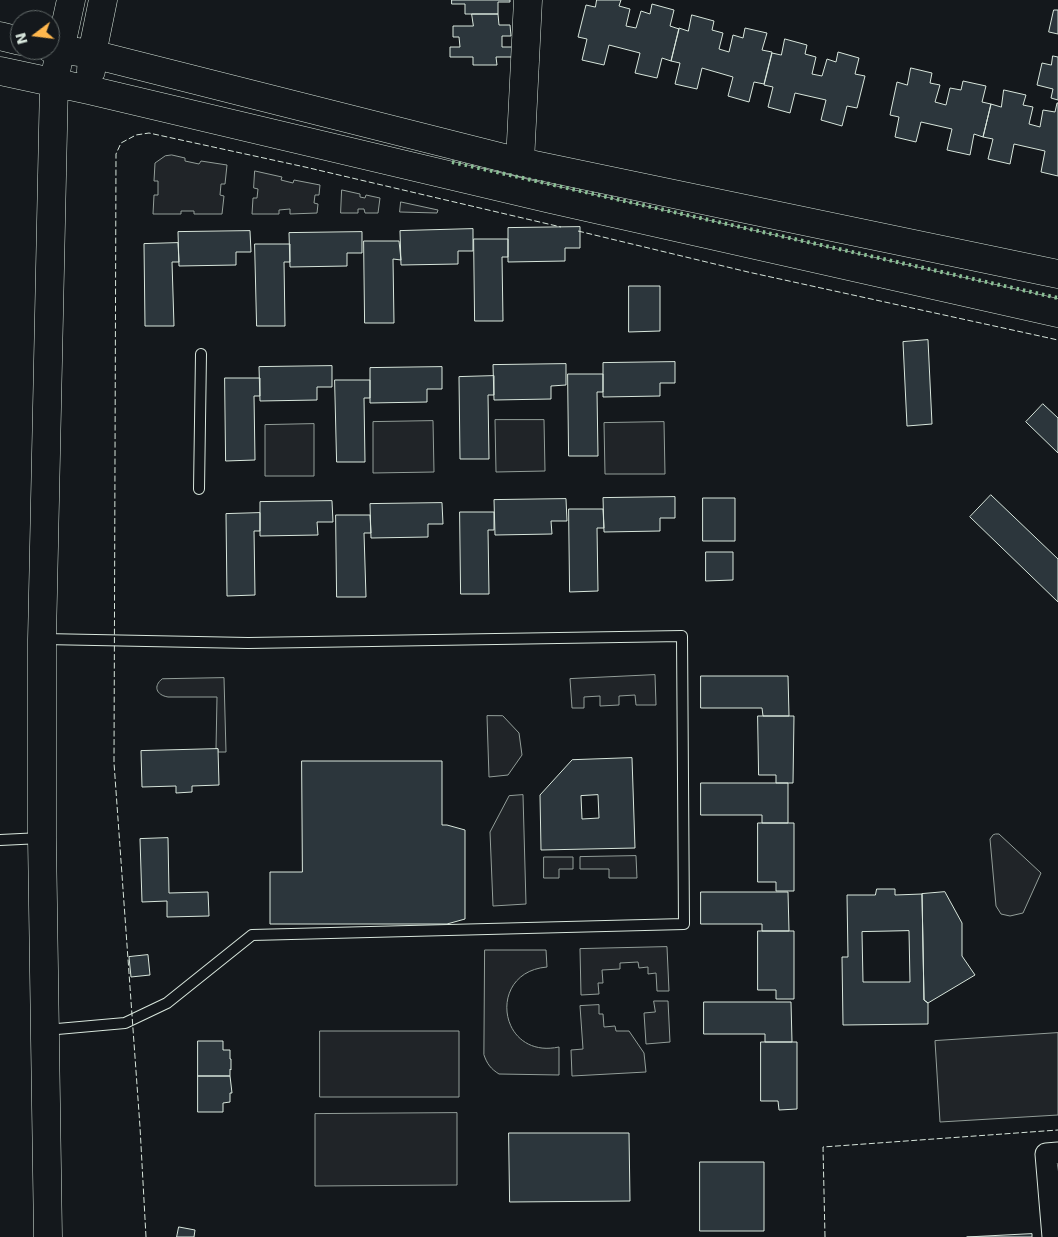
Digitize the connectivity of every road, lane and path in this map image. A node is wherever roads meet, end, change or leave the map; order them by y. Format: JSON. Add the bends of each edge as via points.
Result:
{"nodes":[{"id":1,"x":71,"y":0,"type":"edge"},
{"id":2,"x":103,"y":0,"type":"edge"},
{"id":3,"x":528,"y":0,"type":"edge"},
{"id":4,"x":60,"y":34,"type":"edge"},
{"id":5,"x":60,"y":50,"type":"edge"},
{"id":6,"x":92,"y":54,"type":"junction"},
{"id":7,"x":55,"y":60,"type":"edge"},
{"id":8,"x":0,"y":71,"type":"edge"},
{"id":9,"x":54,"y":83,"type":"junction"},
{"id":10,"x":89,"y":90,"type":"junction"},
{"id":11,"x":520,"y":162,"type":"junction"},
{"id":12,"x":1058,"y":274,"type":"edge"},
{"id":13,"x":1058,"y":312,"type":"edge"},
{"id":14,"x":201,"y":354,"type":"dead end"},
{"id":15,"x":200,"y":489,"type":"dead end"},
{"id":16,"x":42,"y":639,"type":"junction"},
{"id":17,"x":42,"y":838,"type":"junction"},
{"id":18,"x":0,"y":840,"type":"edge"},
{"id":19,"x":45,"y":1030,"type":"junction"},
{"id":20,"x":1058,"y":1153,"type":"edge"},
{"id":21,"x":48,"y":1237,"type":"edge"},
{"id":22,"x":1053,"y":1237,"type":"edge"}],
"edges":[{"from":1,"to":4,"type":"main road"},
{"from":2,"to":6,"type":"main road"},
{"from":3,"to":11,"type":"main road"},
{"from":5,"to":6,"type":"main road"},
{"from":6,"to":10,"type":"main road"},
{"from":6,"to":11,"type":"main road"},
{"from":7,"to":9,"type":"main road"},
{"from":8,"to":9,"type":"main road"},
{"from":9,"to":10,"type":"main road"},
{"from":9,"to":16,"type":"main road"},
{"from":10,"to":13,"type":"main road","via":[[560,201]]},
{"from":11,"to":12,"type":"main road"},
{"from":14,"to":15,"type":"lane"},
{"from":16,"to":17,"type":"main road"},
{"from":16,"to":19,"type":"lane","via":[[248,643],[682,636],[684,924],[252,935],[167,1003],[142,1015],[125,1022]]},
{"from":17,"to":18,"type":"lane"},
{"from":17,"to":19,"type":"main road"},
{"from":19,"to":21,"type":"main road"},
{"from":20,"to":22,"type":"street","via":[[1046,1154]]}]}
